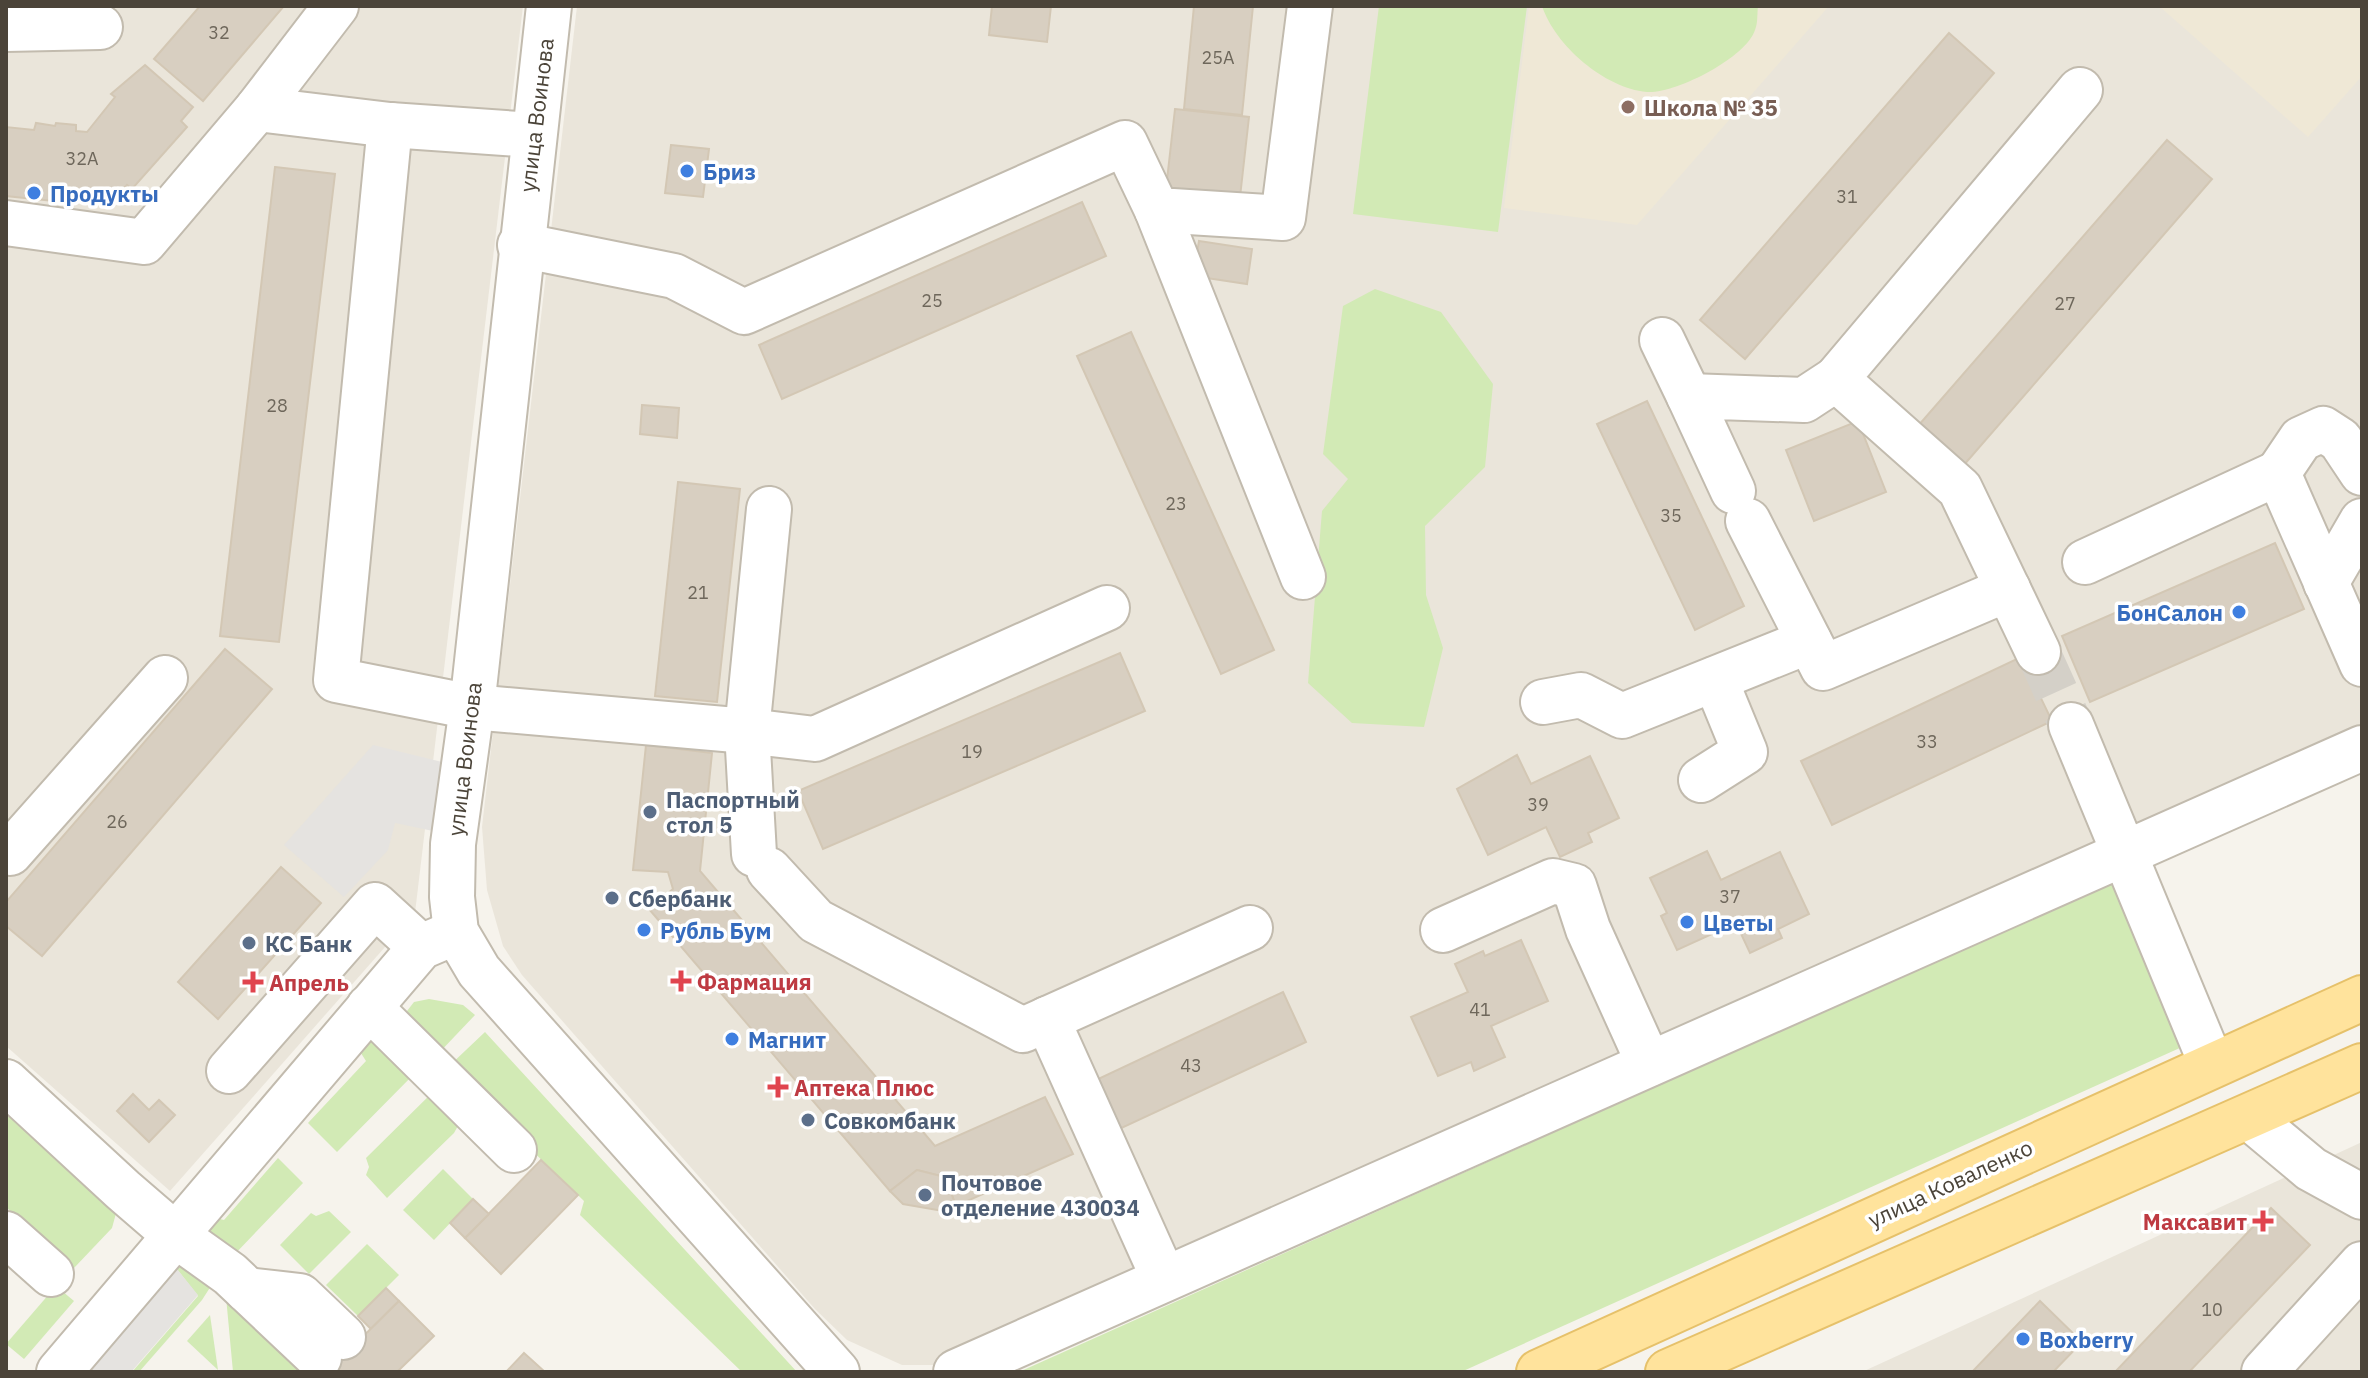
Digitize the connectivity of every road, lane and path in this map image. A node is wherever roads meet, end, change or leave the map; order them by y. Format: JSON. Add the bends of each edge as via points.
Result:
{"nodes":[{"id":1,"x":336,"y":6,"type":"edge"},
{"id":2,"x":549,"y":6,"type":"edge"},
{"id":3,"x":1310,"y":6,"type":"edge"},
{"id":4,"x":19,"y":21,"type":"edge"},
{"id":5,"x":100,"y":27,"type":"dead end"},
{"id":6,"x":2080,"y":90,"type":"dead end"},
{"id":7,"x":257,"y":109,"type":"junction"},
{"id":8,"x":390,"y":125,"type":"junction"},
{"id":9,"x":533,"y":135,"type":"junction"},
{"id":10,"x":1157,"y":210,"type":"junction"},
{"id":11,"x":6,"y":223,"type":"edge"},
{"id":12,"x":520,"y":245,"type":"junction"},
{"id":13,"x":1662,"y":340,"type":"dead end"},
{"id":14,"x":1836,"y":379,"type":"junction"},
{"id":15,"x":1689,"y":396,"type":"junction"},
{"id":16,"x":2278,"y":473,"type":"junction"},
{"id":17,"x":2362,"y":473,"type":"edge"},
{"id":18,"x":769,"y":509,"type":"dead end"},
{"id":19,"x":2362,"y":521,"type":"edge"},
{"id":20,"x":2085,"y":562,"type":"dead end"},
{"id":21,"x":1303,"y":577,"type":"dead end"},
{"id":22,"x":2326,"y":583,"type":"junction"},
{"id":23,"x":2008,"y":589,"type":"junction"},
{"id":24,"x":1107,"y":608,"type":"dead end"},
{"id":25,"x":1809,"y":641,"type":"junction"},
{"id":26,"x":2038,"y":652,"type":"tunnel mouth"},
{"id":27,"x":2362,"y":664,"type":"edge"},
{"id":28,"x":165,"y":678,"type":"dead end"},
{"id":29,"x":1715,"y":679,"type":"junction"},
{"id":30,"x":1543,"y":702,"type":"dead end"},
{"id":31,"x":472,"y":707,"type":"junction"},
{"id":32,"x":2071,"y":725,"type":"tunnel mouth"},
{"id":33,"x":747,"y":731,"type":"junction"},
{"id":34,"x":2362,"y":748,"type":"edge"},
{"id":35,"x":1701,"y":780,"type":"dead end"},
{"id":36,"x":6,"y":849,"type":"edge"},
{"id":37,"x":2123,"y":853,"type":"junction"},
{"id":38,"x":1250,"y":928,"type":"dead end"},
{"id":39,"x":1443,"y":930,"type":"dead end"},
{"id":40,"x":439,"y":939,"type":"junction"},
{"id":41,"x":2362,"y":998,"type":"edge"},
{"id":42,"x":369,"y":1007,"type":"junction"},
{"id":43,"x":1047,"y":1019,"type":"junction"},
{"id":44,"x":2211,"y":1063,"type":"junction"},
{"id":45,"x":1649,"y":1064,"type":"junction"},
{"id":46,"x":2362,"y":1066,"type":"edge"},
{"id":47,"x":229,"y":1071,"type":"dead end"},
{"id":48,"x":6,"y":1082,"type":"edge"},
{"id":49,"x":2250,"y":1118,"type":"junction"},
{"id":50,"x":514,"y":1150,"type":"dead end"},
{"id":51,"x":2362,"y":1197,"type":"edge"},
{"id":52,"x":6,"y":1234,"type":"edge"},
{"id":53,"x":174,"y":1234,"type":"junction"},
{"id":54,"x":2362,"y":1264,"type":"edge"},
{"id":55,"x":51,"y":1274,"type":"dead end"},
{"id":56,"x":1164,"y":1279,"type":"junction"},
{"id":57,"x":331,"y":1347,"type":"dead end"},
{"id":58,"x":59,"y":1372,"type":"edge"},
{"id":59,"x":837,"y":1372,"type":"edge"},
{"id":60,"x":956,"y":1372,"type":"edge"},
{"id":61,"x":1539,"y":1372,"type":"edge"},
{"id":62,"x":1668,"y":1372,"type":"edge"},
{"id":63,"x":2264,"y":1372,"type":"edge"}],
"edges":[{"from":1,"to":7,"type":"street"},
{"from":2,"to":9,"type":"street","name":"улица Воинова"},
{"from":3,"to":10,"type":"street","via":[[1283,218]]},
{"from":4,"to":5,"type":"street"},
{"from":6,"to":14,"type":"street"},
{"from":7,"to":8,"type":"street"},
{"from":7,"to":11,"type":"street","via":[[144,242]]},
{"from":8,"to":9,"type":"street"},
{"from":8,"to":31,"type":"street","via":[[336,680]]},
{"from":9,"to":12,"type":"street","name":"улица Воинова"},
{"from":10,"to":12,"type":"street","via":[[1125,143],[744,312],[674,276]]},
{"from":10,"to":21,"type":"street"},
{"from":12,"to":31,"type":"street","name":"улица Воинова"},
{"from":13,"to":15,"type":"street"},
{"from":14,"to":15,"type":"street","via":[[1804,400]]},
{"from":14,"to":23,"type":"street","via":[[1960,489]]},
{"from":15,"to":25,"type":"street"},
{"from":16,"to":17,"type":"street","via":[[2301,439],[2323,429],[2340,440]]},
{"from":16,"to":20,"type":"street"},
{"from":16,"to":22,"type":"street"},
{"from":18,"to":33,"type":"street"},
{"from":19,"to":22,"type":"street"},
{"from":22,"to":27,"type":"street"},
{"from":23,"to":25,"type":"street","via":[[1823,668]]},
{"from":23,"to":26,"type":"street"},
{"from":24,"to":33,"type":"street","via":[[815,739]]},
{"from":25,"to":29,"type":"street"},
{"from":28,"to":36,"type":"street","via":[[10,853]]},
{"from":29,"to":30,"type":"street","via":[[1622,716],[1581,695]]},
{"from":29,"to":35,"type":"street","via":[[1745,752]]},
{"from":31,"to":33,"type":"street"},
{"from":31,"to":40,"type":"street","name":"улица Воинова","via":[[453,844],[452,897]]},
{"from":32,"to":37,"type":"street"},
{"from":33,"to":43,"type":"street","via":[[762,862],[816,921],[1023,1030]]},
{"from":34,"to":37,"type":"street"},
{"from":37,"to":44,"type":"street"},
{"from":37,"to":45,"type":"street"},
{"from":38,"to":43,"type":"street"},
{"from":39,"to":45,"type":"street","via":[[1553,881],[1574,886]]},
{"from":40,"to":42,"type":"street"},
{"from":40,"to":47,"type":"street","via":[[364,896]]},
{"from":40,"to":59,"type":"street","name":"улица Воинова","via":[[479,971]]},
{"from":41,"to":44,"type":"main road","name":"улица Коваленко"},
{"from":42,"to":50,"type":"street"},
{"from":42,"to":53,"type":"street"},
{"from":43,"to":56,"type":"street"},
{"from":44,"to":49,"type":"main road"},
{"from":44,"to":61,"type":"main road","name":"улица Коваленко"},
{"from":45,"to":56,"type":"street"},
{"from":46,"to":49,"type":"main road"},
{"from":48,"to":53,"type":"street"},
{"from":49,"to":51,"type":"street","via":[[2311,1169]]},
{"from":49,"to":62,"type":"main road"},
{"from":52,"to":55,"type":"street"},
{"from":53,"to":57,"type":"street"},
{"from":53,"to":58,"type":"street"},
{"from":54,"to":63,"type":"street"},
{"from":56,"to":60,"type":"street"}]}
